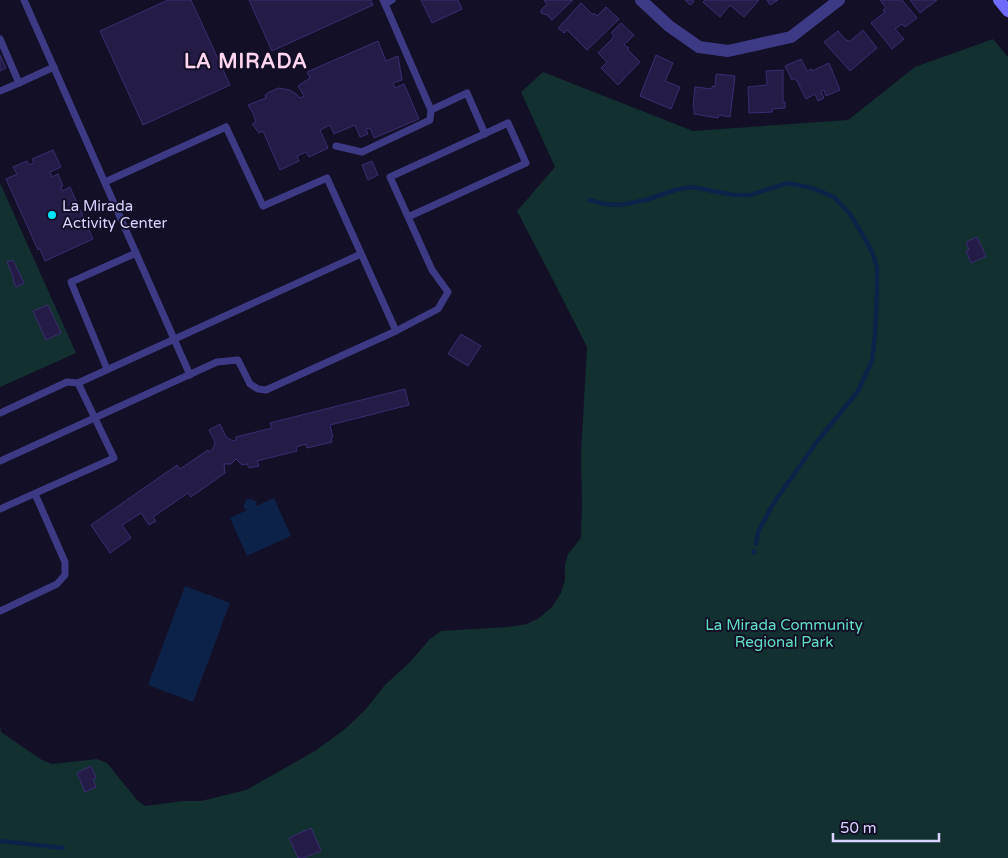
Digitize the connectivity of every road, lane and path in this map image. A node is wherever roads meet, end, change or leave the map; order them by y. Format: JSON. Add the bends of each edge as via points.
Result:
{"nodes":[{"id":1,"x":24,"y":0,"type":"edge"},
{"id":2,"x":392,"y":0,"type":"edge"},
{"id":3,"x":642,"y":0,"type":"edge"},
{"id":4,"x":839,"y":0,"type":"edge"},
{"id":5,"x":999,"y":0,"type":"edge"},
{"id":6,"x":384,"y":2,"type":"edge"},
{"id":7,"x":1008,"y":11,"type":"edge"},
{"id":8,"x":0,"y":39,"type":"edge"},
{"id":9,"x":54,"y":67,"type":"junction"},
{"id":10,"x":19,"y":83,"type":"junction"},
{"id":11,"x":0,"y":91,"type":"edge"},
{"id":12,"x":431,"y":110,"type":"junction"},
{"id":13,"x":485,"y":134,"type":"junction"},
{"id":14,"x":336,"y":146,"type":"dead end"},
{"id":15,"x":105,"y":182,"type":"junction"},
{"id":16,"x":408,"y":217,"type":"junction"},
{"id":17,"x":136,"y":253,"type":"junction"},
{"id":18,"x":361,"y":254,"type":"junction"},
{"id":19,"x":396,"y":330,"type":"junction"},
{"id":20,"x":174,"y":338,"type":"junction"},
{"id":21,"x":107,"y":369,"type":"junction"},
{"id":22,"x":190,"y":374,"type":"junction"},
{"id":23,"x":78,"y":383,"type":"junction"},
{"id":24,"x":0,"y":413,"type":"edge"},
{"id":25,"x":95,"y":418,"type":"junction"},
{"id":26,"x":0,"y":461,"type":"edge"},
{"id":27,"x":35,"y":494,"type":"junction"},
{"id":28,"x":0,"y":509,"type":"edge"},
{"id":29,"x":0,"y":611,"type":"edge"}],
"edges":[{"from":1,"to":9,"type":"lane"},
{"from":2,"to":6,"type":"lane"},
{"from":3,"to":4,"type":"street","via":[[669,26],[699,47],[728,51],[792,37]]},
{"from":5,"to":7,"type":"street"},
{"from":6,"to":12,"type":"lane"},
{"from":8,"to":10,"type":"lane"},
{"from":9,"to":10,"type":"lane"},
{"from":9,"to":15,"type":"lane"},
{"from":10,"to":11,"type":"lane"},
{"from":12,"to":13,"type":"lane","via":[[467,93]]},
{"from":12,"to":14,"type":"lane","via":[[430,120],[362,152]]},
{"from":13,"to":16,"type":"lane","via":[[390,177]]},
{"from":13,"to":16,"type":"lane","via":[[508,123],[526,162]]},
{"from":15,"to":17,"type":"lane"},
{"from":15,"to":18,"type":"lane","via":[[226,127],[263,206],[327,178]]},
{"from":16,"to":19,"type":"lane","via":[[432,270],[448,292],[438,309]]},
{"from":17,"to":20,"type":"lane"},
{"from":17,"to":21,"type":"lane","via":[[70,282]]},
{"from":18,"to":19,"type":"lane"},
{"from":18,"to":20,"type":"lane"},
{"from":19,"to":22,"type":"lane","via":[[266,390],[250,384],[238,360],[217,362]]},
{"from":20,"to":21,"type":"lane"},
{"from":20,"to":22,"type":"lane"},
{"from":21,"to":23,"type":"lane"},
{"from":22,"to":25,"type":"lane"},
{"from":23,"to":24,"type":"lane","via":[[67,382]]},
{"from":23,"to":25,"type":"lane"},
{"from":25,"to":26,"type":"lane"},
{"from":25,"to":27,"type":"lane","via":[[114,458]]},
{"from":27,"to":28,"type":"lane"},
{"from":27,"to":29,"type":"lane","via":[[65,562],[65,575],[57,584]]}]}
